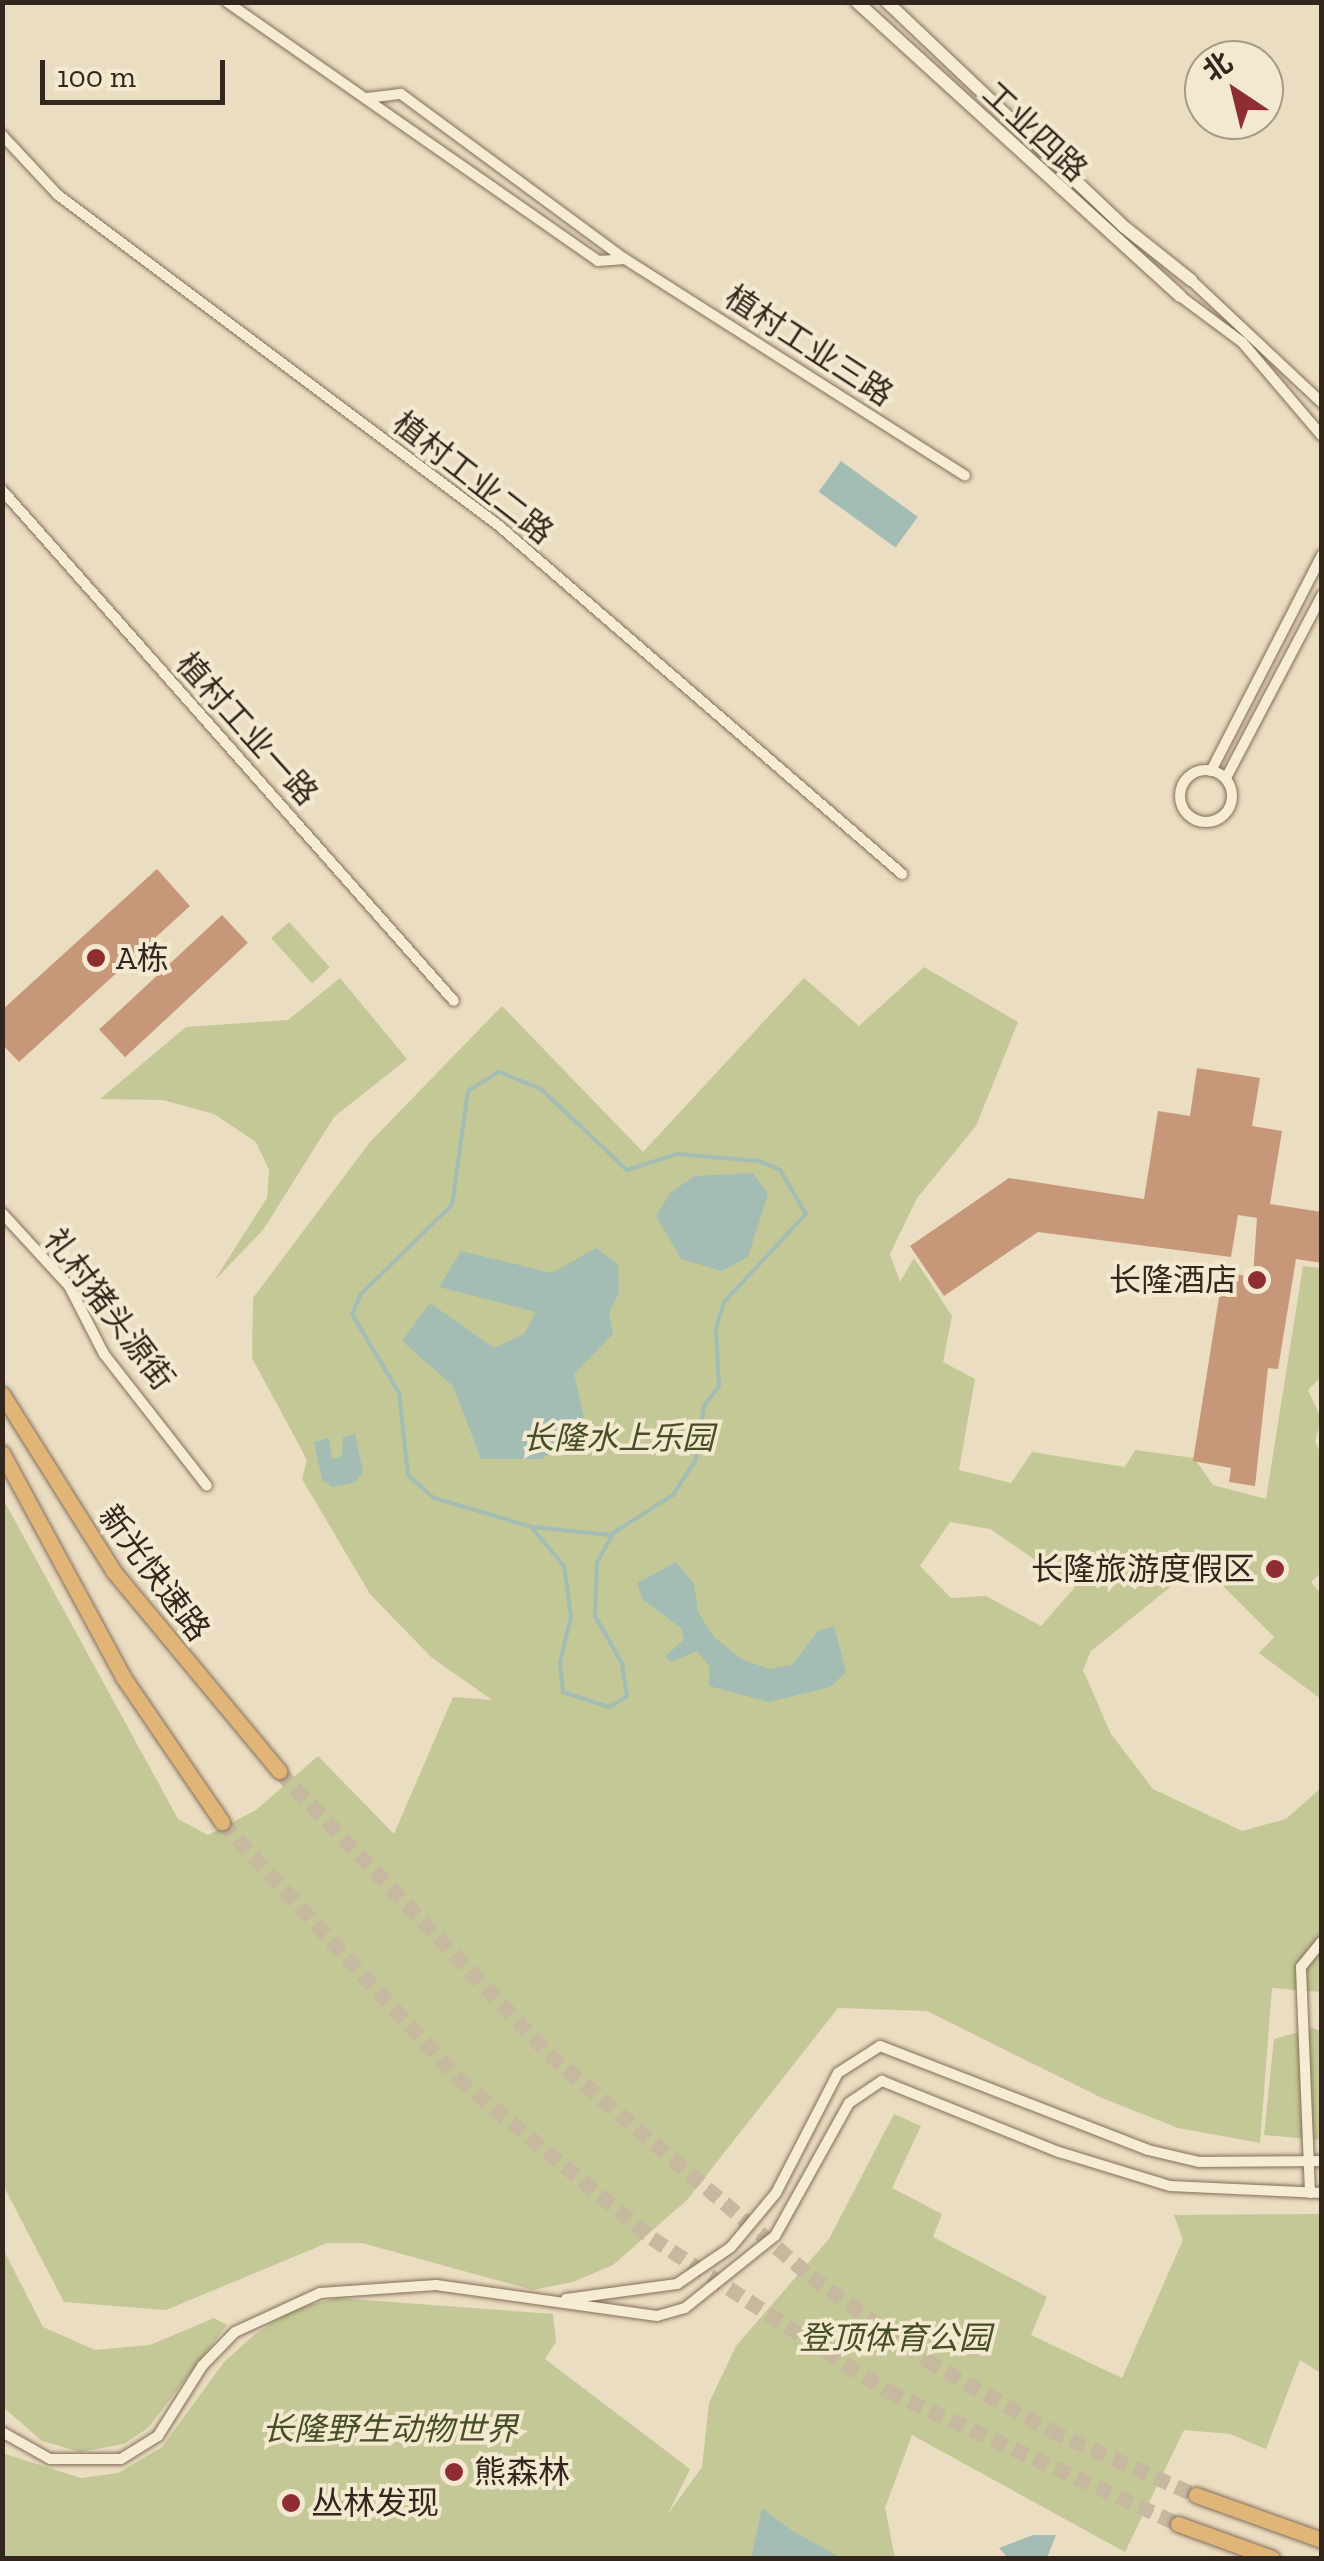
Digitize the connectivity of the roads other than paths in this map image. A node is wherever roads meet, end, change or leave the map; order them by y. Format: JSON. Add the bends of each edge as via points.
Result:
{"nodes":[{"id":1,"x":227,"y":2,"type":"edge"},
{"id":2,"x":857,"y":2,"type":"edge"},
{"id":3,"x":887,"y":2,"type":"edge"},
{"id":4,"x":366,"y":98,"type":"junction"},
{"id":5,"x":2,"y":135,"type":"edge"},
{"id":6,"x":625,"y":259,"type":"junction"},
{"id":7,"x":1190,"y":280,"type":"joint"},
{"id":8,"x":1180,"y":296,"type":"joint"},
{"id":9,"x":1322,"y":403,"type":"edge"},
{"id":10,"x":1322,"y":436,"type":"edge"},
{"id":11,"x":966,"y":476,"type":"dead end"},
{"id":12,"x":2,"y":490,"type":"edge"},
{"id":13,"x":1322,"y":555,"type":"edge"},
{"id":14,"x":1322,"y":594,"type":"edge"},
{"id":15,"x":1211,"y":770,"type":"junction"},
{"id":16,"x":1226,"y":778,"type":"junction"},
{"id":17,"x":902,"y":874,"type":"dead end"},
{"id":18,"x":454,"y":1000,"type":"dead end"},
{"id":19,"x":2,"y":1214,"type":"edge"},
{"id":20,"x":2,"y":1394,"type":"edge"},
{"id":21,"x":2,"y":1452,"type":"edge"},
{"id":22,"x":207,"y":1486,"type":"dead end"},
{"id":23,"x":279,"y":1772,"type":"tunnel mouth"},
{"id":24,"x":222,"y":1822,"type":"tunnel mouth"},
{"id":25,"x":1322,"y":1941,"type":"edge"},
{"id":26,"x":1316,"y":2162,"type":"edge"},
{"id":27,"x":1316,"y":2193,"type":"edge"},
{"id":28,"x":552,"y":2300,"type":"junction"},
{"id":29,"x":2,"y":2432,"type":"edge"},
{"id":30,"x":1196,"y":2495,"type":"tunnel mouth"},
{"id":31,"x":1178,"y":2524,"type":"tunnel mouth"},
{"id":32,"x":1322,"y":2540,"type":"edge"},
{"id":33,"x":1272,"y":2558,"type":"edge"}],
"edges":[{"from":1,"to":4,"type":"street","name":"植村工业三路"},
{"from":2,"to":8,"type":"street","name":"工业四路"},
{"from":3,"to":7,"type":"street","name":"工业四路","via":[[1123,226]]},
{"from":4,"to":6,"type":"street","name":"植村工业三路","via":[[598,260]]},
{"from":4,"to":6,"type":"street","name":"植村工业三路","via":[[401,94]]},
{"from":5,"to":17,"type":"street","name":"植村工业二路","via":[[58,195],[498,525]]},
{"from":6,"to":11,"type":"street","name":"植村工业三路"},
{"from":7,"to":9,"type":"street"},
{"from":8,"to":10,"type":"street","via":[[1242,342]]},
{"from":12,"to":18,"type":"street","name":"植村工业一路"},
{"from":13,"to":15,"type":"street"},
{"from":14,"to":16,"type":"street"},
{"from":15,"to":16,"type":"street"},
{"from":15,"to":16,"type":"street","via":[[1194,773],[1180,794],[1197,821],[1228,811]]},
{"from":19,"to":22,"type":"street","name":"礼村猪头源街","via":[[68,1286],[104,1354]]},
{"from":20,"to":23,"type":"highway","name":"新光快速路","via":[[114,1572]]},
{"from":21,"to":24,"type":"highway","name":"新光快速路","via":[[123,1677]]},
{"from":25,"to":26,"type":"street","via":[[1302,1967]]},
{"from":26,"to":27,"type":"street"},
{"from":26,"to":28,"type":"street","via":[[1200,2162],[1148,2150],[880,2046],[849,2060],[776,2193],[707,2266],[649,2292]]},
{"from":27,"to":28,"type":"street","via":[[1170,2186],[1058,2152],[882,2081],[849,2103],[775,2236],[715,2291],[656,2316]]},
{"from":28,"to":29,"type":"street","via":[[436,2284],[320,2293],[235,2332],[202,2366],[158,2436],[121,2459],[50,2459]]},
{"from":30,"to":32,"type":"highway"},
{"from":31,"to":33,"type":"highway"}]}
